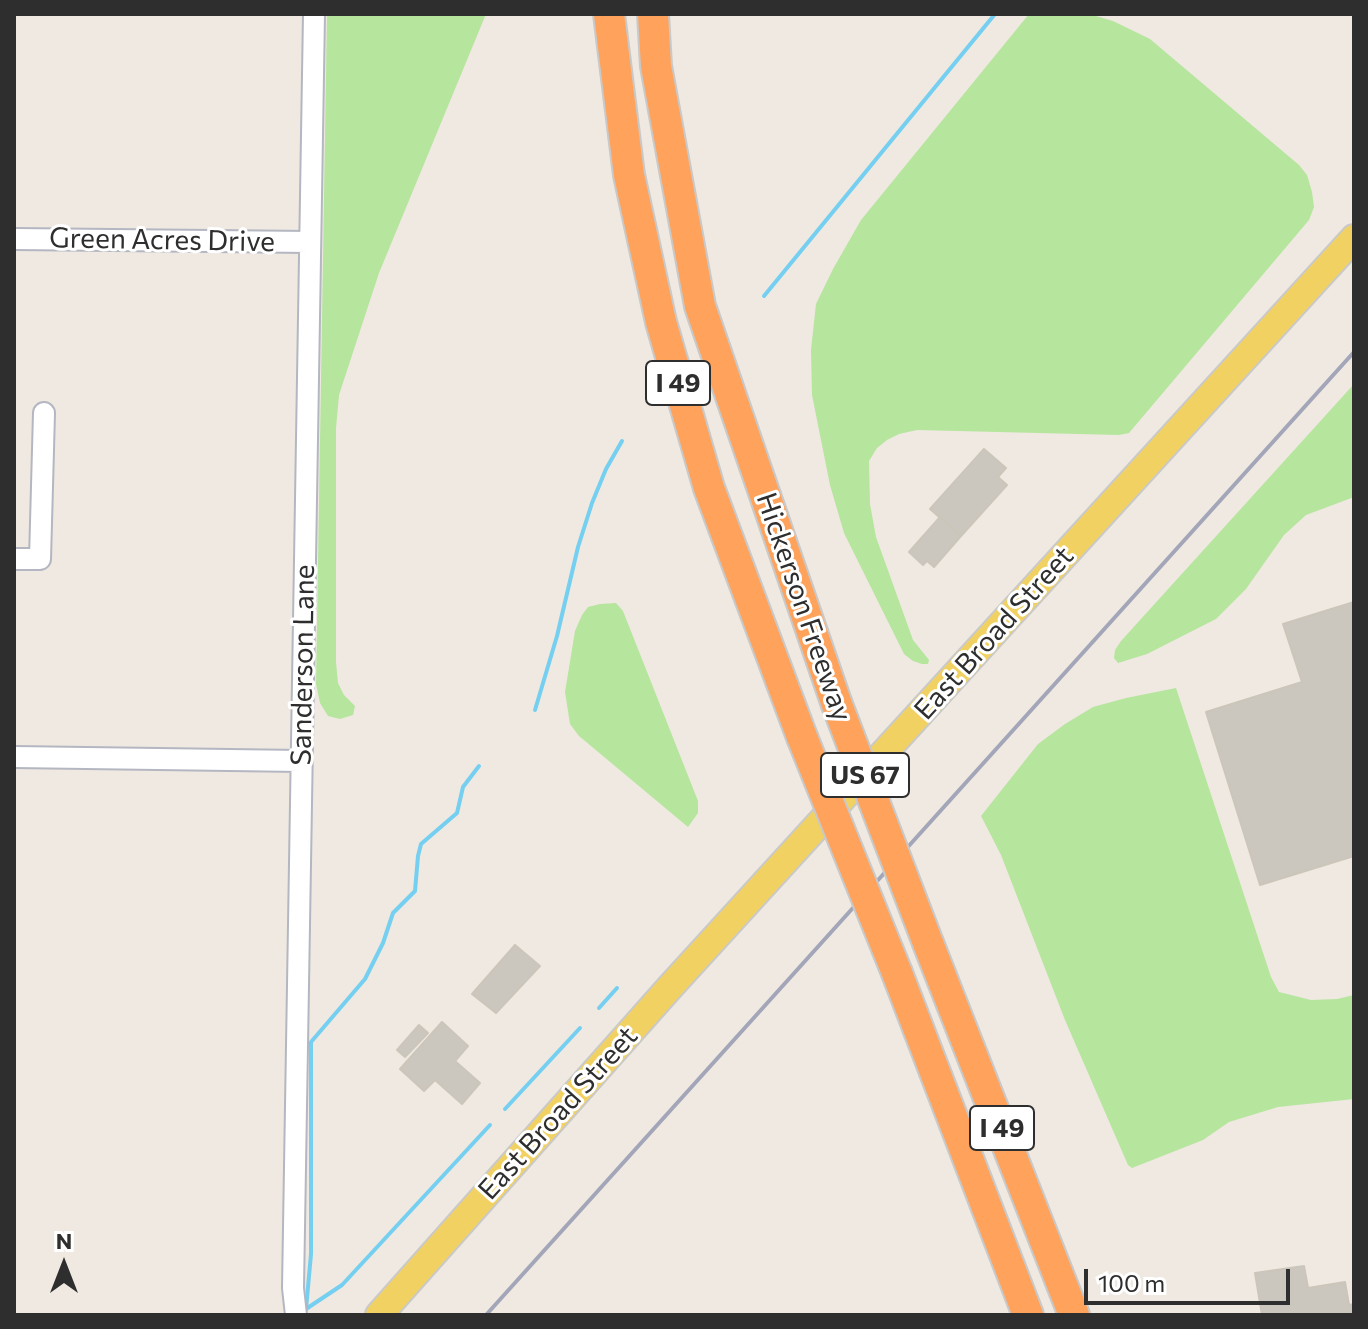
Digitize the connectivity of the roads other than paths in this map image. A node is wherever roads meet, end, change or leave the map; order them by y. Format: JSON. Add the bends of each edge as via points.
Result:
{"nodes":[{"id":1,"x":314,"y":14,"type":"edge"},
{"id":2,"x":609,"y":14,"type":"edge"},
{"id":3,"x":653,"y":14,"type":"edge"},
{"id":4,"x":1354,"y":238,"type":"edge"},
{"id":5,"x":14,"y":239,"type":"edge"},
{"id":6,"x":310,"y":242,"type":"junction"},
{"id":7,"x":44,"y":413,"type":"dead end"},
{"id":8,"x":14,"y":559,"type":"edge"},
{"id":9,"x":14,"y":757,"type":"edge"},
{"id":10,"x":301,"y":761,"type":"junction"},
{"id":11,"x":978,"y":1188,"type":"junction"},
{"id":12,"x":296,"y":1315,"type":"edge"},
{"id":13,"x":379,"y":1315,"type":"edge"},
{"id":14,"x":1020,"y":1315,"type":"edge"},
{"id":15,"x":1028,"y":1315,"type":"edge"},
{"id":16,"x":1074,"y":1315,"type":"edge"}],
"edges":[{"from":1,"to":6,"type":"street","name":"Sanderson Lane"},
{"from":2,"to":11,"type":"highway","name":"Hickerson Freeway","number":"I 49","bridge":true,"via":[[629,175],[661,322],[709,488]]},
{"from":3,"to":16,"type":"highway","name":"Hickerson Freeway","number":"I 49","bridge":true,"via":[[656,66],[700,306],[836,702]]},
{"from":4,"to":13,"type":"main road","name":"East Broad Street","number":"US 67","via":[[671,986]]},
{"from":5,"to":6,"type":"street","name":"Green Acres Drive"},
{"from":6,"to":10,"type":"street","name":"Sanderson Lane"},
{"from":7,"to":8,"type":"street","via":[[40,559]]},
{"from":9,"to":10,"type":"street"},
{"from":10,"to":12,"type":"street","name":"Sanderson Lane"},
{"from":11,"to":14,"type":"highway"},
{"from":11,"to":15,"type":"highway","name":"Hickerson Freeway","number":"I 49"}]}
